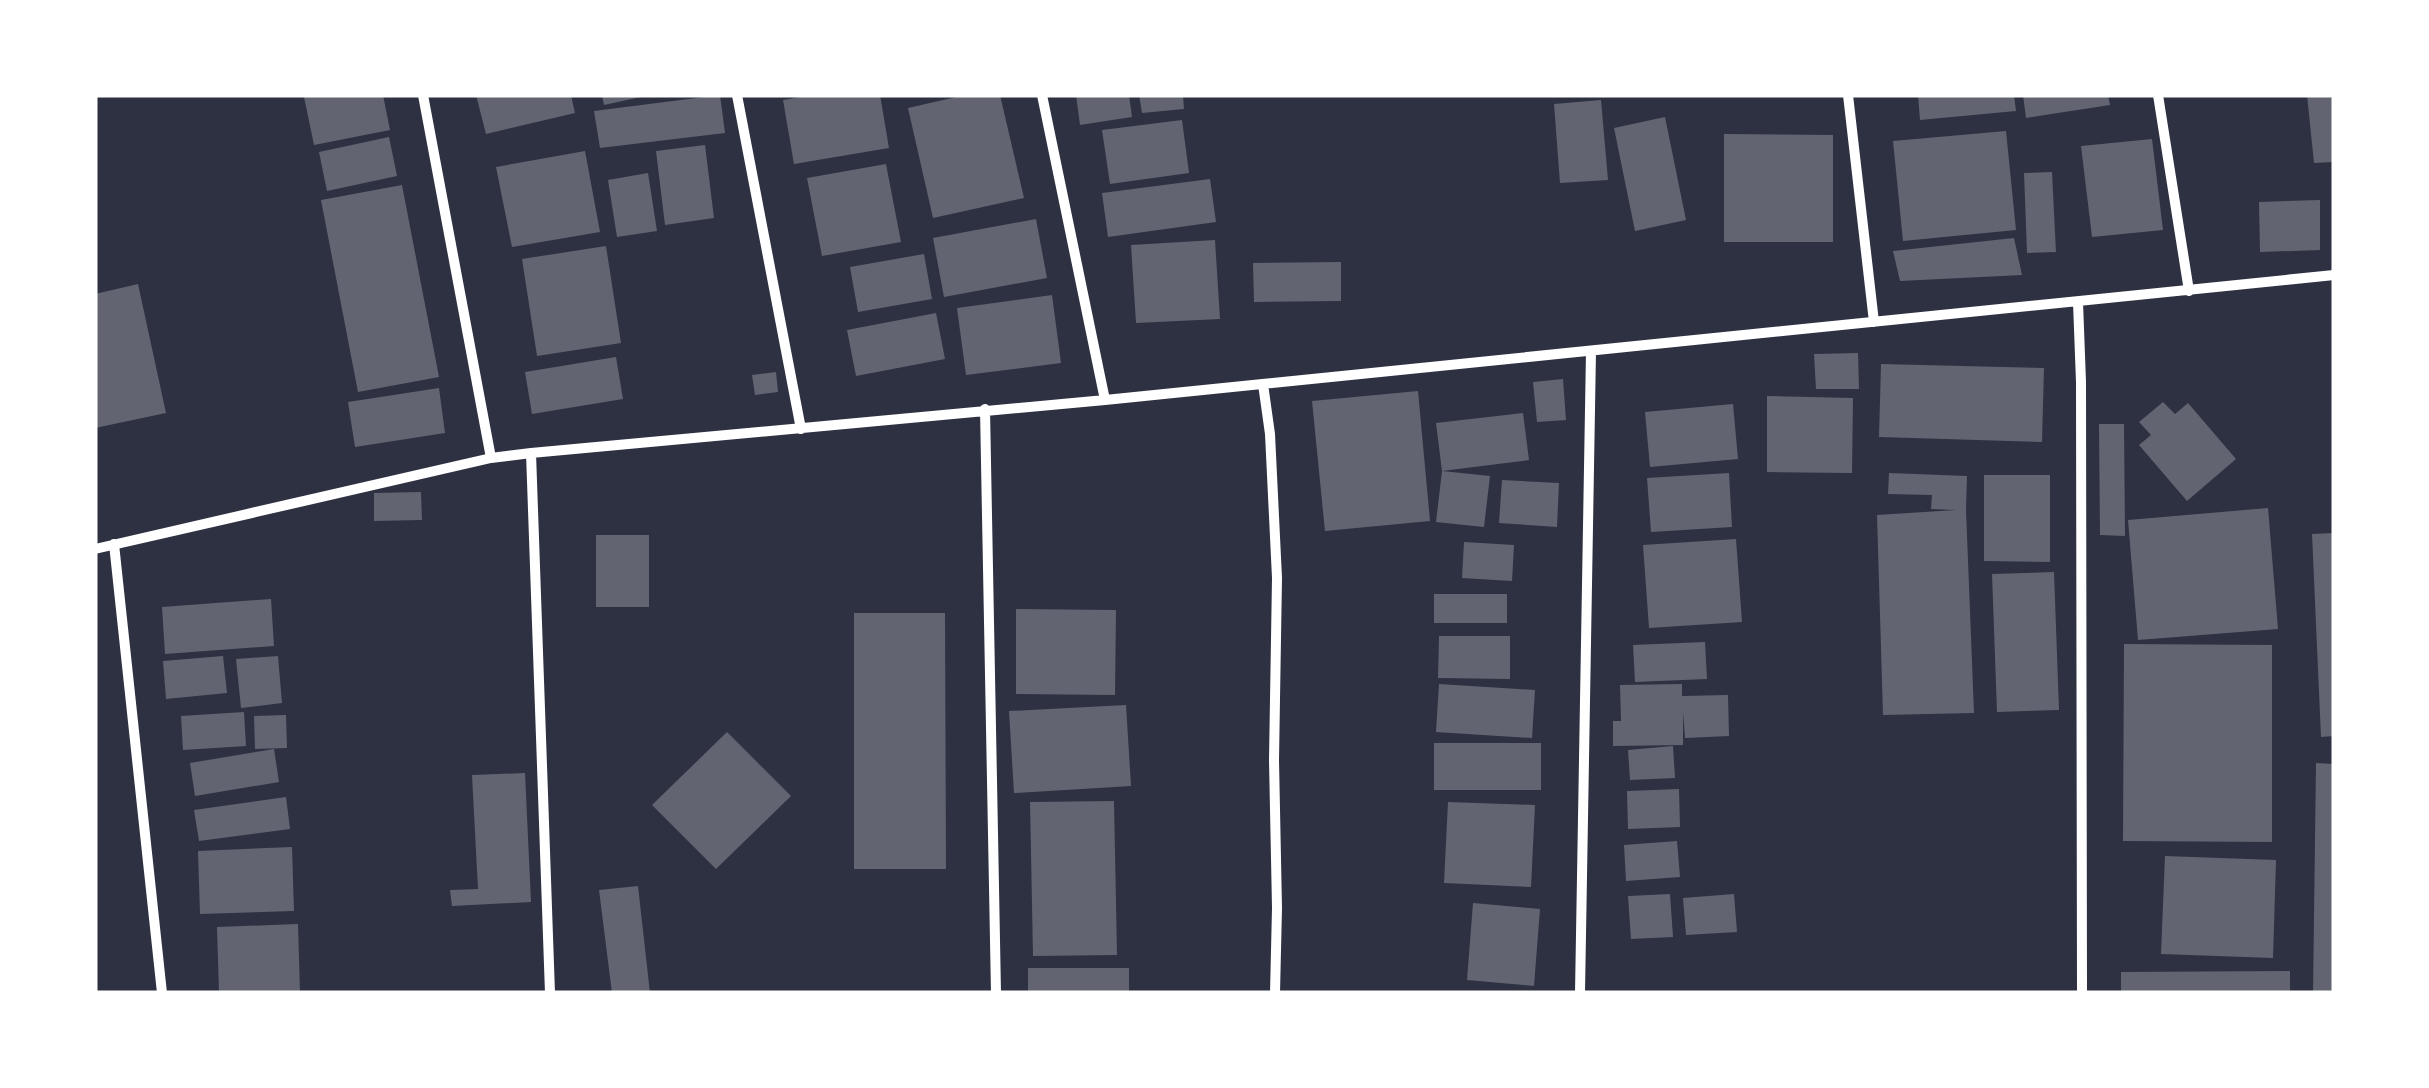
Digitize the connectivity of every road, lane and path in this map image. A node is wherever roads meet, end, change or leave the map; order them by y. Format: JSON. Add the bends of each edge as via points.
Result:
{"nodes":[{"id":1,"x":422,"y":95,"type":"edge"},
{"id":2,"x":738,"y":95,"type":"edge"},
{"id":3,"x":1042,"y":95,"type":"edge"},
{"id":4,"x":1848,"y":95,"type":"edge"},
{"id":5,"x":2158,"y":95,"type":"edge"},
{"id":6,"x":2334,"y":276,"type":"edge"},
{"id":7,"x":2189,"y":291,"type":"junction"},
{"id":8,"x":2078,"y":302,"type":"junction"},
{"id":9,"x":1874,"y":322,"type":"junction"},
{"id":10,"x":1591,"y":351,"type":"junction"},
{"id":11,"x":1264,"y":384,"type":"junction"},
{"id":12,"x":1105,"y":400,"type":"junction"},
{"id":13,"x":985,"y":409,"type":"junction"},
{"id":14,"x":801,"y":429,"type":"junction"},
{"id":15,"x":531,"y":453,"type":"junction"},
{"id":16,"x":492,"y":458,"type":"junction"},
{"id":17,"x":114,"y":544,"type":"junction"},
{"id":18,"x":95,"y":548,"type":"edge"},
{"id":19,"x":162,"y":993,"type":"edge"},
{"id":20,"x":550,"y":993,"type":"edge"},
{"id":21,"x":996,"y":993,"type":"edge"},
{"id":22,"x":1274,"y":993,"type":"edge"},
{"id":23,"x":1580,"y":993,"type":"edge"},
{"id":24,"x":2082,"y":993,"type":"edge"}],
"edges":[{"from":1,"to":16,"type":"street"},
{"from":2,"to":14,"type":"street"},
{"from":3,"to":12,"type":"street"},
{"from":4,"to":9,"type":"street"},
{"from":5,"to":7,"type":"street"},
{"from":6,"to":7,"type":"street"},
{"from":7,"to":8,"type":"street"},
{"from":8,"to":9,"type":"street"},
{"from":8,"to":24,"type":"street"},
{"from":9,"to":10,"type":"street"},
{"from":10,"to":11,"type":"street"},
{"from":10,"to":23,"type":"street"},
{"from":11,"to":12,"type":"street"},
{"from":11,"to":22,"type":"street","via":[[1277,578]]},
{"from":12,"to":13,"type":"street"},
{"from":13,"to":14,"type":"street"},
{"from":13,"to":21,"type":"street"},
{"from":14,"to":15,"type":"street"},
{"from":15,"to":16,"type":"street"},
{"from":15,"to":20,"type":"street"},
{"from":16,"to":17,"type":"street"},
{"from":17,"to":18,"type":"street"},
{"from":17,"to":19,"type":"street"}]}
